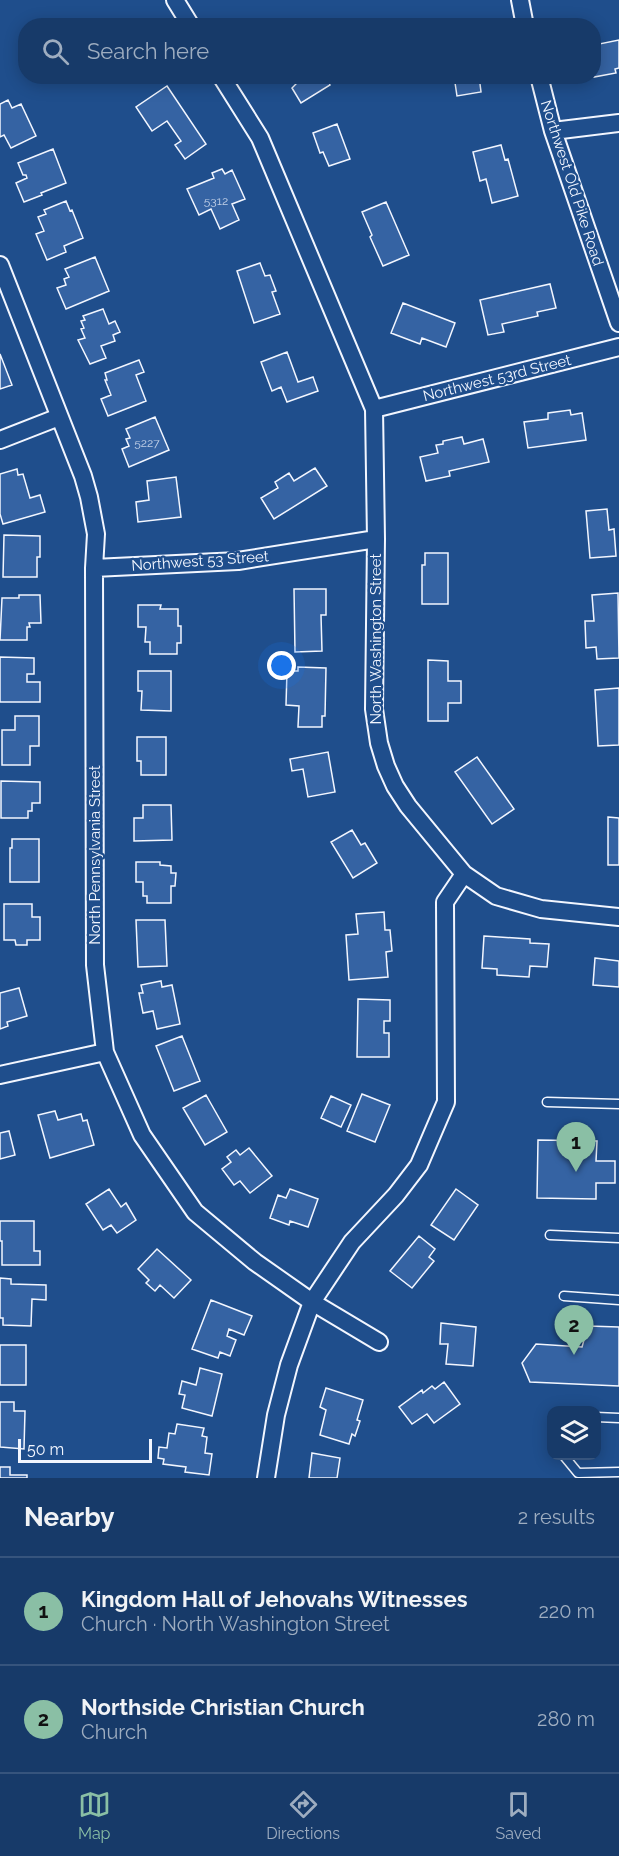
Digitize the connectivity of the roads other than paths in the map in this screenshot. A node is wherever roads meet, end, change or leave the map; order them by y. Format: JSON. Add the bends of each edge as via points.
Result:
{"nodes":[{"id":1,"x":175,"y":0,"type":"edge"},
{"id":2,"x":520,"y":0,"type":"edge"},
{"id":3,"x":185,"y":18,"type":"edge"},
{"id":4,"x":523,"y":18,"type":"edge"},
{"id":5,"x":227,"y":84,"type":"edge"},
{"id":6,"x":540,"y":84,"type":"edge"},
{"id":7,"x":619,"y":123,"type":"edge"},
{"id":8,"x":553,"y":131,"type":"junction"},
{"id":9,"x":0,"y":265,"type":"edge"},
{"id":10,"x":619,"y":323,"type":"edge"},
{"id":11,"x":619,"y":348,"type":"edge"},
{"id":12,"x":374,"y":409,"type":"junction"},
{"id":13,"x":59,"y":417,"type":"junction"},
{"id":14,"x":0,"y":440,"type":"edge"},
{"id":15,"x":376,"y":540,"type":"junction"},
{"id":16,"x":94,"y":568,"type":"junction"},
{"id":17,"x":464,"y":874,"type":"junction"},
{"id":18,"x":619,"y":917,"type":"edge"},
{"id":19,"x":105,"y":1052,"type":"junction"},
{"id":20,"x":0,"y":1075,"type":"edge"},
{"id":21,"x":547,"y":1102,"type":"dead end"},
{"id":22,"x":619,"y":1104,"type":"edge"},
{"id":23,"x":550,"y":1235,"type":"dead end"},
{"id":24,"x":619,"y":1238,"type":"edge"},
{"id":25,"x":564,"y":1296,"type":"dead end"},
{"id":26,"x":619,"y":1300,"type":"edge"},
{"id":27,"x":312,"y":1302,"type":"junction"},
{"id":28,"x":379,"y":1342,"type":"dead end"},
{"id":29,"x":601,"y":1417,"type":"edge"},
{"id":30,"x":619,"y":1418,"type":"edge"},
{"id":31,"x":568,"y":1460,"type":"edge"},
{"id":32,"x":619,"y":1472,"type":"edge"},
{"id":33,"x":266,"y":1478,"type":"edge"}],
"edges":[{"from":1,"to":3,"type":"street"},
{"from":2,"to":4,"type":"street"},
{"from":5,"to":12,"type":"street","name":"North Washington Street","via":[[260,138]]},
{"from":6,"to":8,"type":"street","name":"Northwest Old Pike Road"},
{"from":7,"to":8,"type":"street"},
{"from":8,"to":10,"type":"street","name":"Northwest Old Pike Road"},
{"from":9,"to":13,"type":"street","name":"North Pennsylvania Street"},
{"from":11,"to":12,"type":"street","name":"Northwest 53rd Street"},
{"from":12,"to":15,"type":"street","name":"North Washington Street"},
{"from":13,"to":14,"type":"street"},
{"from":13,"to":16,"type":"street","name":"North Pennsylvania Street","via":[[89,497],[96,534]]},
{"from":15,"to":16,"type":"street","name":"Northwest 53 Street","via":[[238,561]]},
{"from":15,"to":17,"type":"street","name":"North Washington Street","via":[[374,709],[379,743],[390,776],[408,806]]},
{"from":16,"to":19,"type":"street","name":"North Pennsylvania Street","via":[[95,965]]},
{"from":17,"to":18,"type":"street","name":"North Washington Street","via":[[496,896],[541,909]]},
{"from":17,"to":27,"type":"street","via":[[445,902],[446,1102],[419,1165],[352,1242]]},
{"from":19,"to":20,"type":"street"},
{"from":19,"to":27,"type":"street","name":"North Pennsylvania Street","via":[[142,1135],[195,1212],[255,1262]]},
{"from":21,"to":22,"type":"lane"},
{"from":23,"to":24,"type":"lane"},
{"from":25,"to":26,"type":"lane"},
{"from":27,"to":28,"type":"street","name":"North Pennsylvania Street"},
{"from":27,"to":33,"type":"street","via":[[289,1365]]},
{"from":29,"to":30,"type":"lane"},
{"from":31,"to":32,"type":"lane","via":[[579,1473]]}]}
